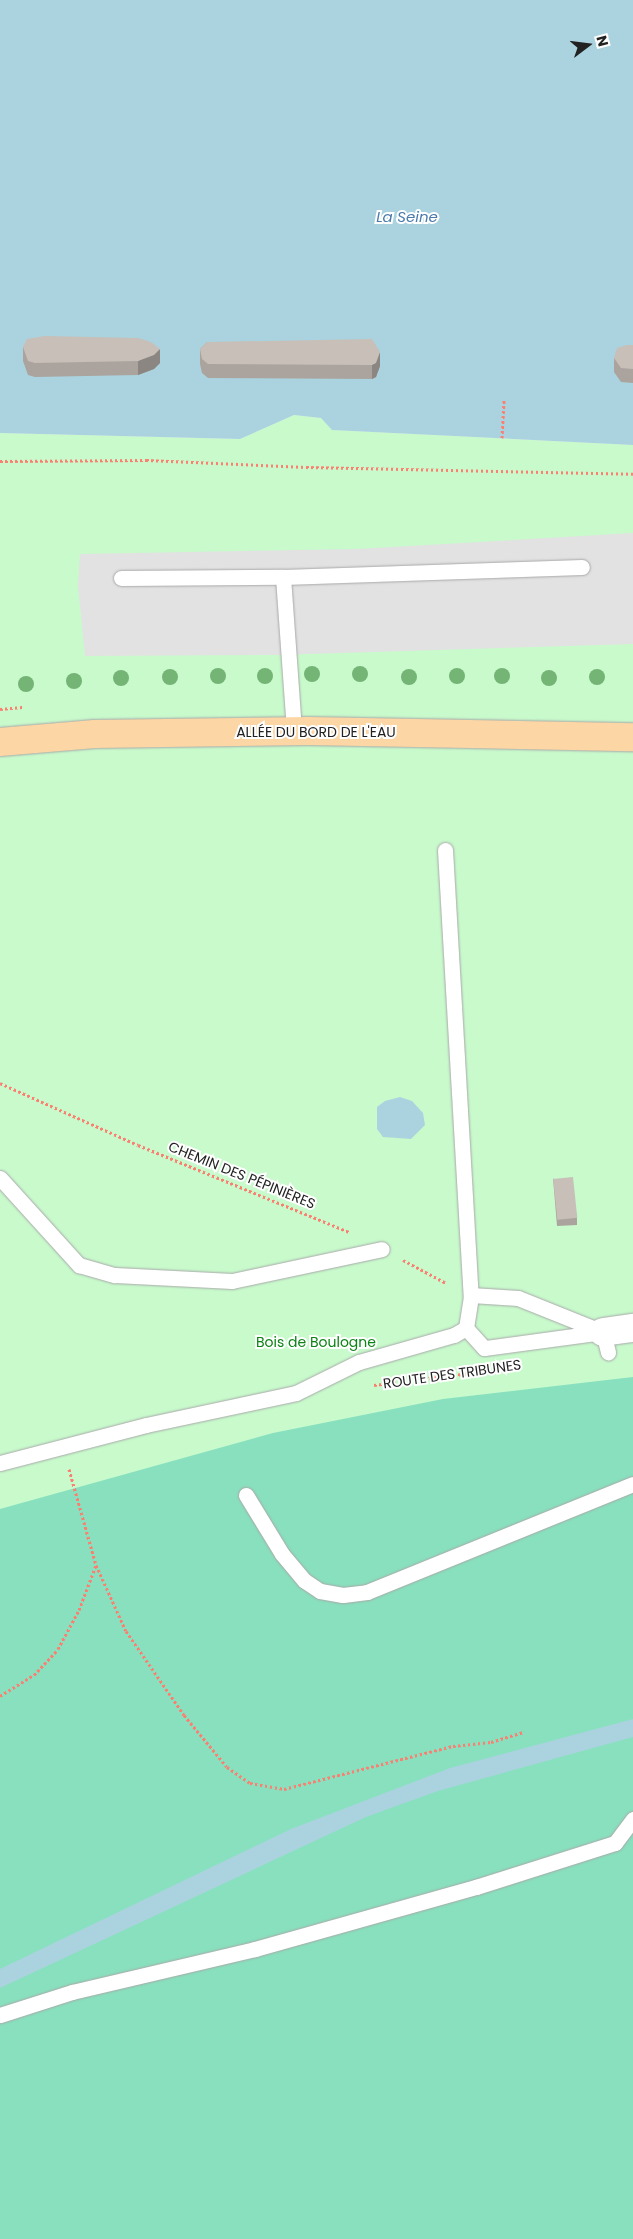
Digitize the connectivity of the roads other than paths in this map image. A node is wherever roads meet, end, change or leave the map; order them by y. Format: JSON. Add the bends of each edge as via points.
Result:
{"nodes":[{"id":1,"x":582,"y":567,"type":"dead end"},
{"id":2,"x":283,"y":577,"type":"junction"},
{"id":3,"x":121,"y":578,"type":"dead end"},
{"id":4,"x":294,"y":731,"type":"junction"},
{"id":5,"x":633,"y":736,"type":"edge"},
{"id":6,"x":0,"y":742,"type":"edge"},
{"id":7,"x":446,"y":850,"type":"dead end"},
{"id":8,"x":0,"y":1178,"type":"edge"},
{"id":9,"x":382,"y":1249,"type":"road end"},
{"id":10,"x":471,"y":1296,"type":"junction"},
{"id":11,"x":466,"y":1328,"type":"junction"},
{"id":12,"x":633,"y":1328,"type":"edge"},
{"id":13,"x":605,"y":1342,"type":"junction"},
{"id":14,"x":0,"y":1463,"type":"edge"},
{"id":15,"x":633,"y":1484,"type":"edge"},
{"id":16,"x":246,"y":1495,"type":"dead end"},
{"id":17,"x":633,"y":1819,"type":"edge"},
{"id":18,"x":0,"y":2015,"type":"edge"}],
"edges":[{"from":1,"to":2,"type":"lane"},
{"from":2,"to":3,"type":"lane"},
{"from":2,"to":4,"type":"lane"},
{"from":4,"to":5,"type":"main road","name":"ALLÉE DU BORD DE L'EAU"},
{"from":4,"to":6,"type":"main road","name":"ALLÉE DU BORD DE L'EAU","via":[[95,734]]},
{"from":7,"to":10,"type":"lane"},
{"from":8,"to":9,"type":"lane","via":[[79,1265],[115,1275],[232,1280]]},
{"from":10,"to":11,"type":"lane"},
{"from":10,"to":13,"type":"lane","name":"ROUTE DES TRIBUNES","via":[[518,1298]]},
{"from":11,"to":13,"type":"lane","name":"ROUTE DES TRIBUNES","via":[[484,1348]]},
{"from":11,"to":14,"type":"lane","name":"ROUTE DES TRIBUNES","via":[[454,1335],[359,1362],[296,1393],[64,1444]]},
{"from":12,"to":13,"type":"street","name":"ROUTE DES TRIBUNES"},
{"from":15,"to":16,"type":"lane","via":[[367,1592],[343,1595],[320,1591],[305,1582],[282,1554]]},
{"from":17,"to":18,"type":"lane","via":[[615,1843],[476,1887],[255,1949],[72,1992]]}]}
